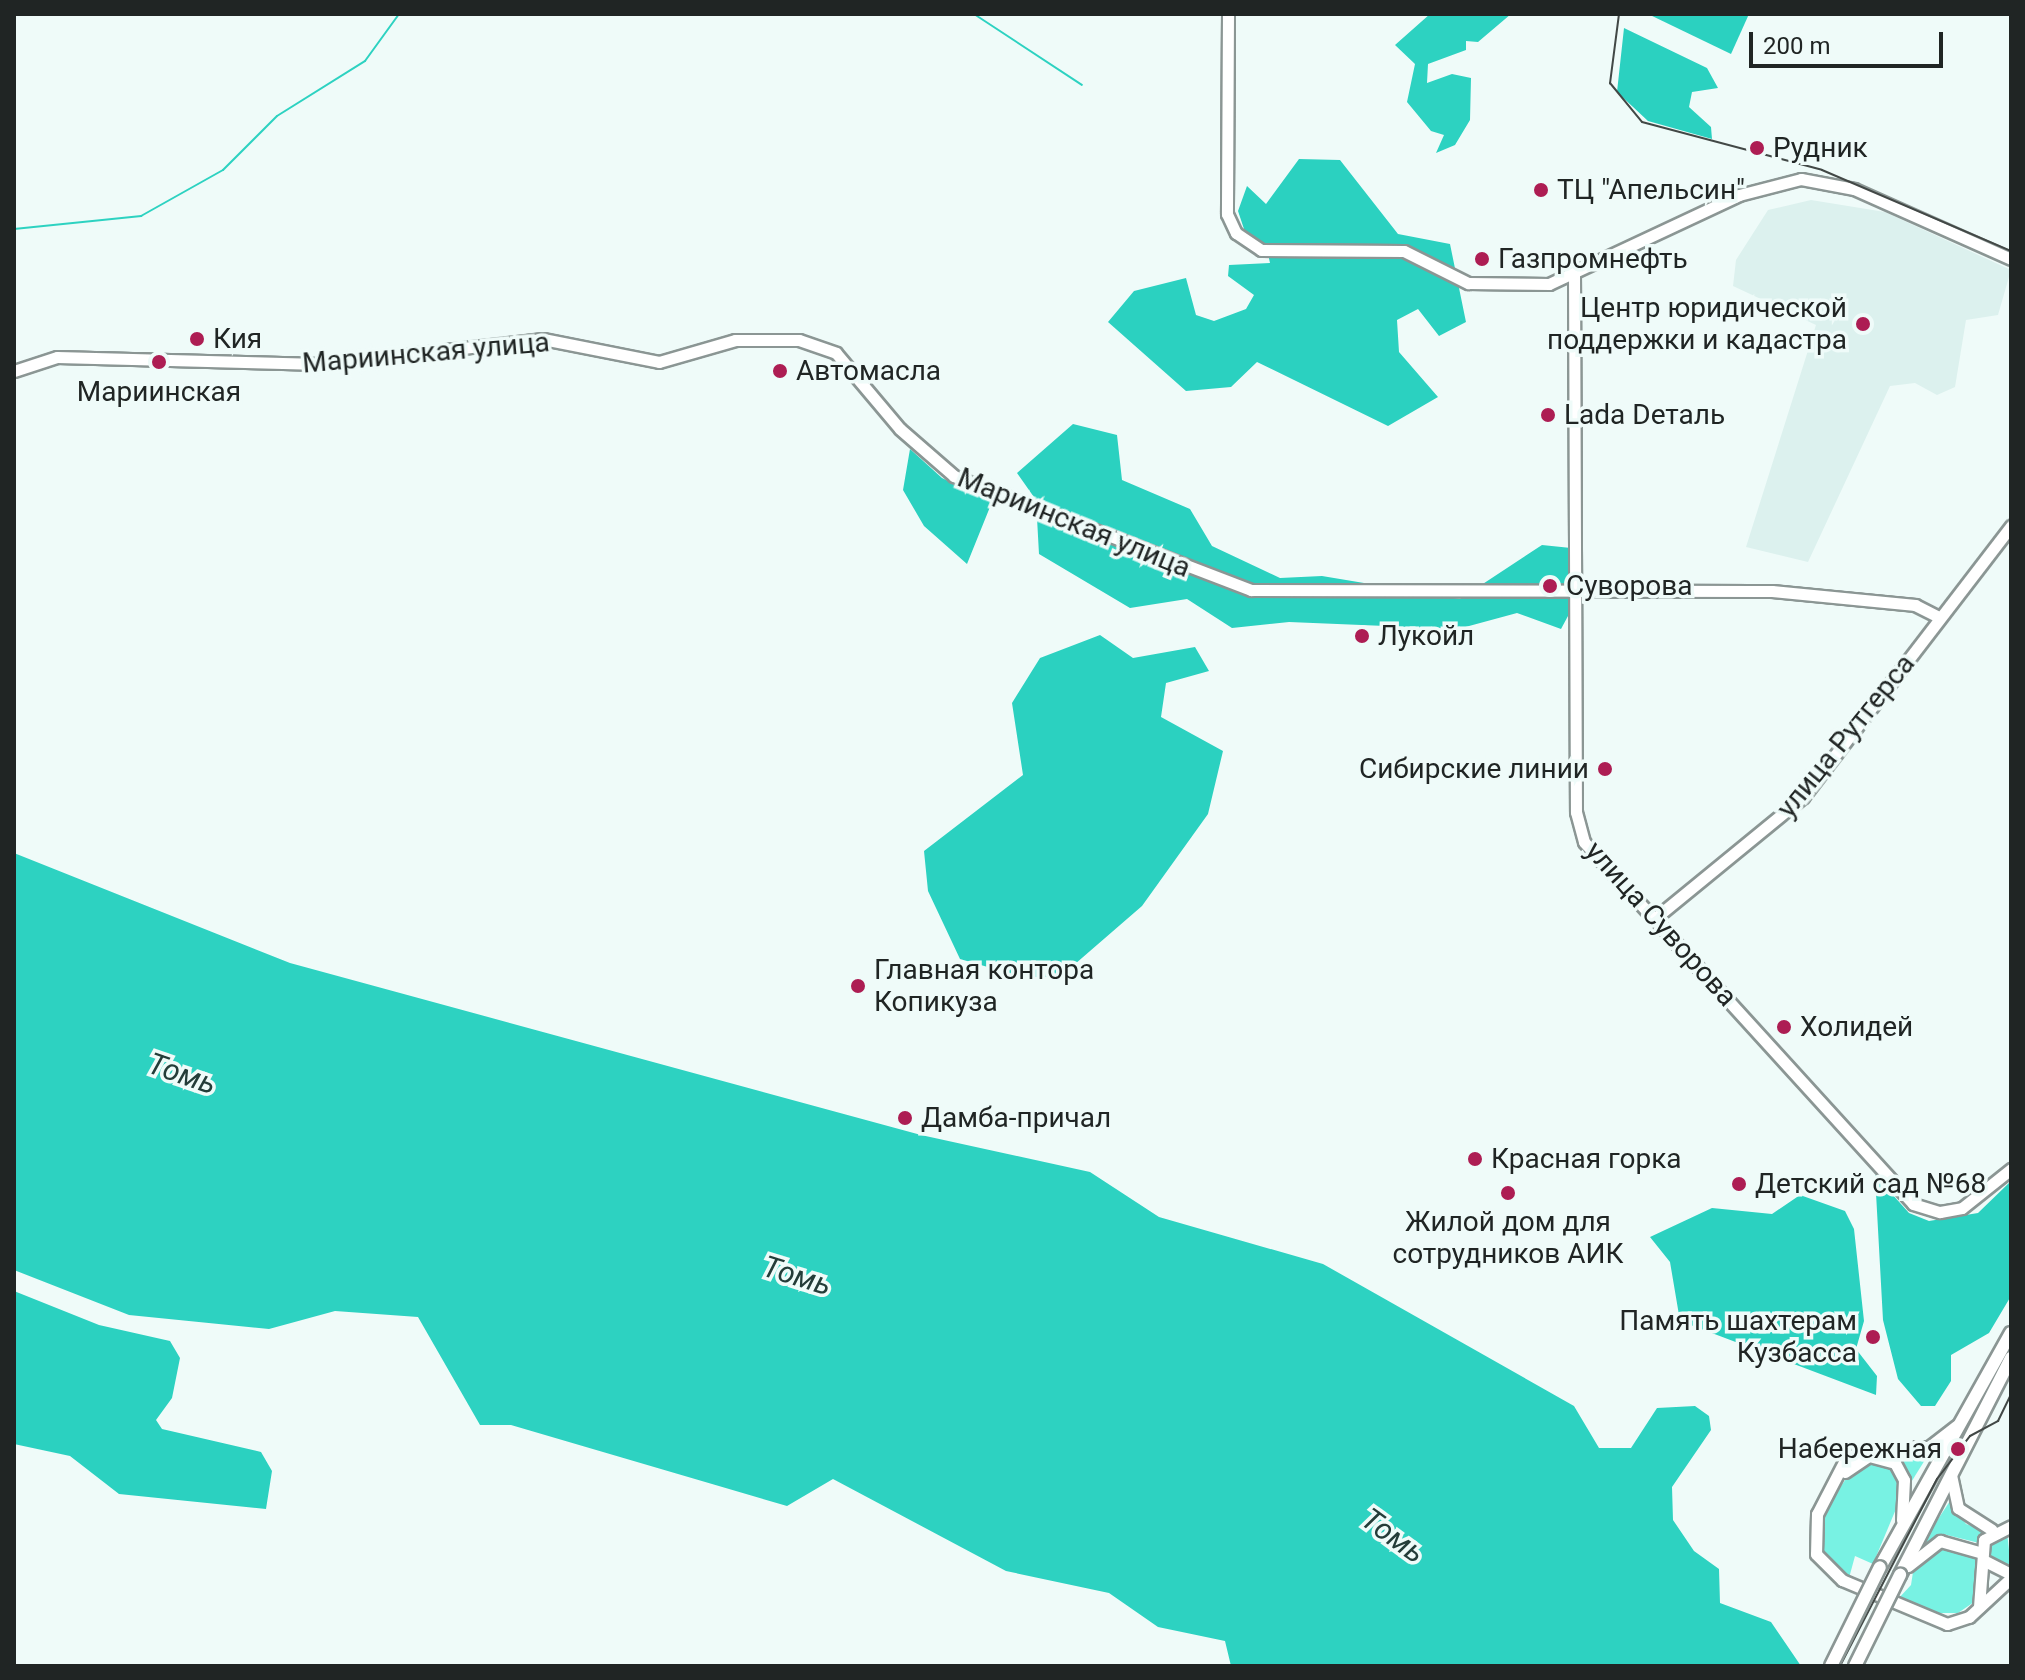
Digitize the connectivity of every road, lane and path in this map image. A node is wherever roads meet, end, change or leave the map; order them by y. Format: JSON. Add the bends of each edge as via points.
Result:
{"nodes":[{"id":1,"x":1228,"y":14,"type":"edge"},
{"id":2,"x":2011,"y":259,"type":"edge"},
{"id":3,"x":1574,"y":273,"type":"junction"},
{"id":4,"x":1549,"y":284,"type":"junction"},
{"id":5,"x":1574,"y":304,"type":"junction"},
{"id":6,"x":14,"y":371,"type":"edge"},
{"id":7,"x":2011,"y":526,"type":"edge"},
{"id":8,"x":1574,"y":595,"type":"junction"},
{"id":9,"x":1940,"y":618,"type":"junction"},
{"id":10,"x":1654,"y":919,"type":"junction"},
{"id":11,"x":2011,"y":1169,"type":"edge"},
{"id":12,"x":2011,"y":1333,"type":"edge"},
{"id":13,"x":2011,"y":1358,"type":"edge"},
{"id":14,"x":1956,"y":1426,"type":"junction"},
{"id":15,"x":1951,"y":1473,"type":"junction"},
{"id":16,"x":1825,"y":1498,"type":"junction"},
{"id":17,"x":1902,"y":1520,"type":"junction"},
{"id":18,"x":2011,"y":1526,"type":"edge"},
{"id":19,"x":1992,"y":1530,"type":"junction"},
{"id":20,"x":1984,"y":1557,"type":"junction"},
{"id":21,"x":1900,"y":1575,"type":"junction"},
{"id":22,"x":2011,"y":1576,"type":"edge"},
{"id":23,"x":1979,"y":1607,"type":"junction"},
{"id":24,"x":1831,"y":1666,"type":"edge"},
{"id":25,"x":1855,"y":1666,"type":"edge"}],
"edges":[{"from":1,"to":4,"type":"main road","via":[[1227,214],[1236,233],[1261,250],[1404,251],[1468,283]]},
{"from":2,"to":3,"type":"main road","via":[[1854,189],[1801,179],[1739,195]]},
{"from":3,"to":4,"type":"main road"},
{"from":3,"to":5,"type":"main road","name":"улица Суворова"},
{"from":4,"to":5,"type":"main road"},
{"from":5,"to":8,"type":"main road","name":"улица Суворова"},
{"from":6,"to":8,"type":"main road","name":"Мариинская улица","via":[[57,357],[320,364],[543,339],[659,362],[735,340],[799,340],[836,353],[900,429],[954,476],[1216,581],[1251,590]]},
{"from":7,"to":9,"type":"main road","name":"улица Рутгерса"},
{"from":8,"to":9,"type":"main road","name":"Мариинская улица","via":[[1772,591],[1909,604]]},
{"from":8,"to":10,"type":"main road","name":"улица Суворова","via":[[1578,827]]},
{"from":9,"to":10,"type":"main road","name":"улица Рутгерса","via":[[1803,797]]},
{"from":10,"to":11,"type":"main road","name":"улица Суворова","via":[[1913,1204],[1940,1212],[1962,1208]]},
{"from":12,"to":14,"type":"main road"},
{"from":13,"to":15,"type":"main road"},
{"from":14,"to":16,"type":"main road","via":[[1929,1447],[1854,1453]]},
{"from":14,"to":17,"type":"main road"},
{"from":15,"to":19,"type":"main road","via":[[1958,1508]]},
{"from":15,"to":21,"type":"main road"},
{"from":16,"to":17,"type":"main road","via":[[1853,1462],[1882,1456],[1904,1480]]},
{"from":16,"to":23,"type":"main road","via":[[1812,1540],[1828,1572],[1936,1622],[1960,1621]]},
{"from":17,"to":24,"type":"main road","bridge":true},
{"from":18,"to":19,"type":"main road"},
{"from":19,"to":20,"type":"main road"},
{"from":20,"to":21,"type":"main road","via":[[1940,1541]]},
{"from":20,"to":22,"type":"main road"},
{"from":20,"to":23,"type":"main road"},
{"from":21,"to":25,"type":"main road","bridge":true},
{"from":22,"to":23,"type":"main road"}]}
